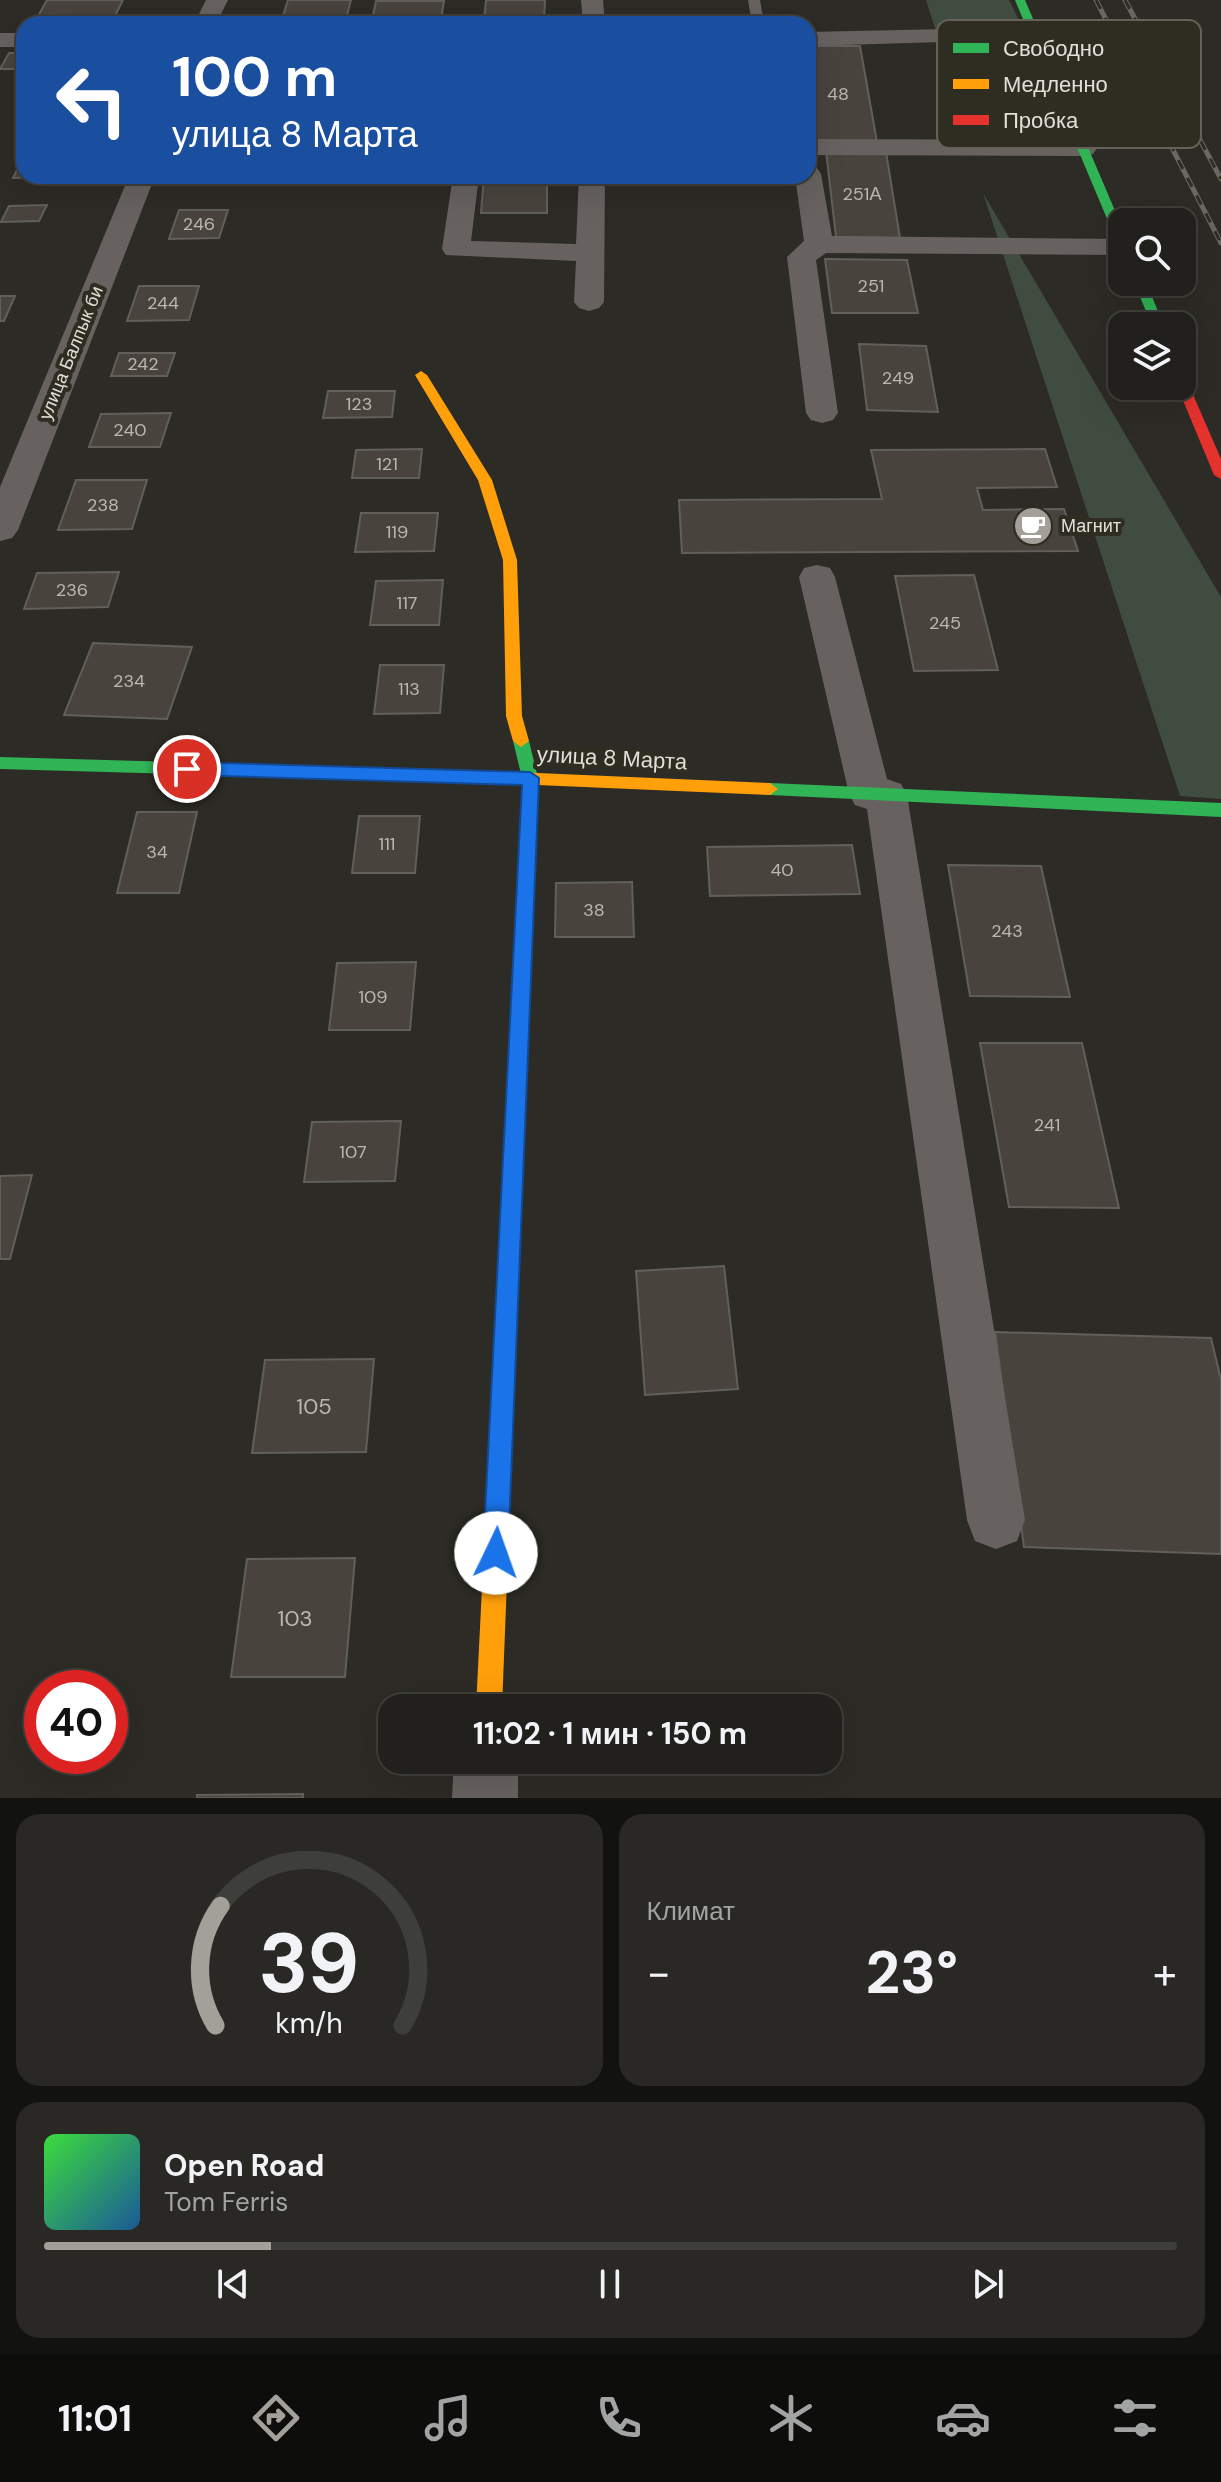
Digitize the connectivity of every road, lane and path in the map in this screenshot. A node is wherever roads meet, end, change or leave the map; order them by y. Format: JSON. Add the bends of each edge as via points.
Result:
{"nodes":[{"id":1,"x":1020,"y":0,"type":"edge"},
{"id":2,"x":1029,"y":20,"type":"edge"},
{"id":3,"x":937,"y":36,"type":"edge"},
{"id":4,"x":816,"y":39,"type":"edge"},
{"id":5,"x":816,"y":147,"type":"edge"},
{"id":6,"x":937,"y":147,"type":"edge"},
{"id":7,"x":1084,"y":148,"type":"edge"},
{"id":8,"x":139,"y":184,"type":"edge"},
{"id":9,"x":465,"y":184,"type":"edge"},
{"id":10,"x":592,"y":184,"type":"edge"},
{"id":11,"x":810,"y":184,"type":"edge"},
{"id":12,"x":1109,"y":208,"type":"edge"},
{"id":13,"x":819,"y":244,"type":"junction"},
{"id":14,"x":1108,"y":247,"type":"edge"},
{"id":15,"x":590,"y":253,"type":"junction"},
{"id":16,"x":589,"y":302,"type":"dead end"},
{"id":17,"x":421,"y":375,"type":"dead end"},
{"id":18,"x":1189,"y":400,"type":"edge"},
{"id":19,"x":822,"y":413,"type":"dead end"},
{"id":20,"x":1221,"y":475,"type":"edge"},
{"id":21,"x":0,"y":530,"type":"edge"},
{"id":22,"x":817,"y":577,"type":"dead end"},
{"id":23,"x":0,"y":763,"type":"edge"},
{"id":24,"x":530,"y":778,"type":"junction"},
{"id":25,"x":878,"y":794,"type":"junction"},
{"id":26,"x":1221,"y":810,"type":"edge"},
{"id":27,"x":996,"y":1520,"type":"dead end"},
{"id":28,"x":490,"y":1694,"type":"edge"},
{"id":29,"x":486,"y":1774,"type":"edge"},
{"id":30,"x":485,"y":1798,"type":"edge"}],
"edges":[{"from":1,"to":2,"type":"street"},
{"from":3,"to":4,"type":"street"},
{"from":5,"to":6,"type":"street"},
{"from":7,"to":12,"type":"street"},
{"from":8,"to":21,"type":"street","name":"улица Балпык би"},
{"from":9,"to":15,"type":"street","via":[[456,249]]},
{"from":10,"to":15,"type":"street"},
{"from":11,"to":13,"type":"street"},
{"from":13,"to":14,"type":"street"},
{"from":13,"to":19,"type":"street","via":[[801,257]]},
{"from":15,"to":16,"type":"street"},
{"from":17,"to":24,"type":"street","via":[[485,480],[510,560],[514,716]]},
{"from":18,"to":20,"type":"street"},
{"from":22,"to":25,"type":"street"},
{"from":23,"to":24,"type":"street","name":"улица 8 Марта"},
{"from":24,"to":25,"type":"street","name":"улица 8 Марта"},
{"from":24,"to":28,"type":"street"},
{"from":25,"to":26,"type":"street","name":"улица 8 Марта"},
{"from":25,"to":27,"type":"street"},
{"from":29,"to":30,"type":"street"}]}
